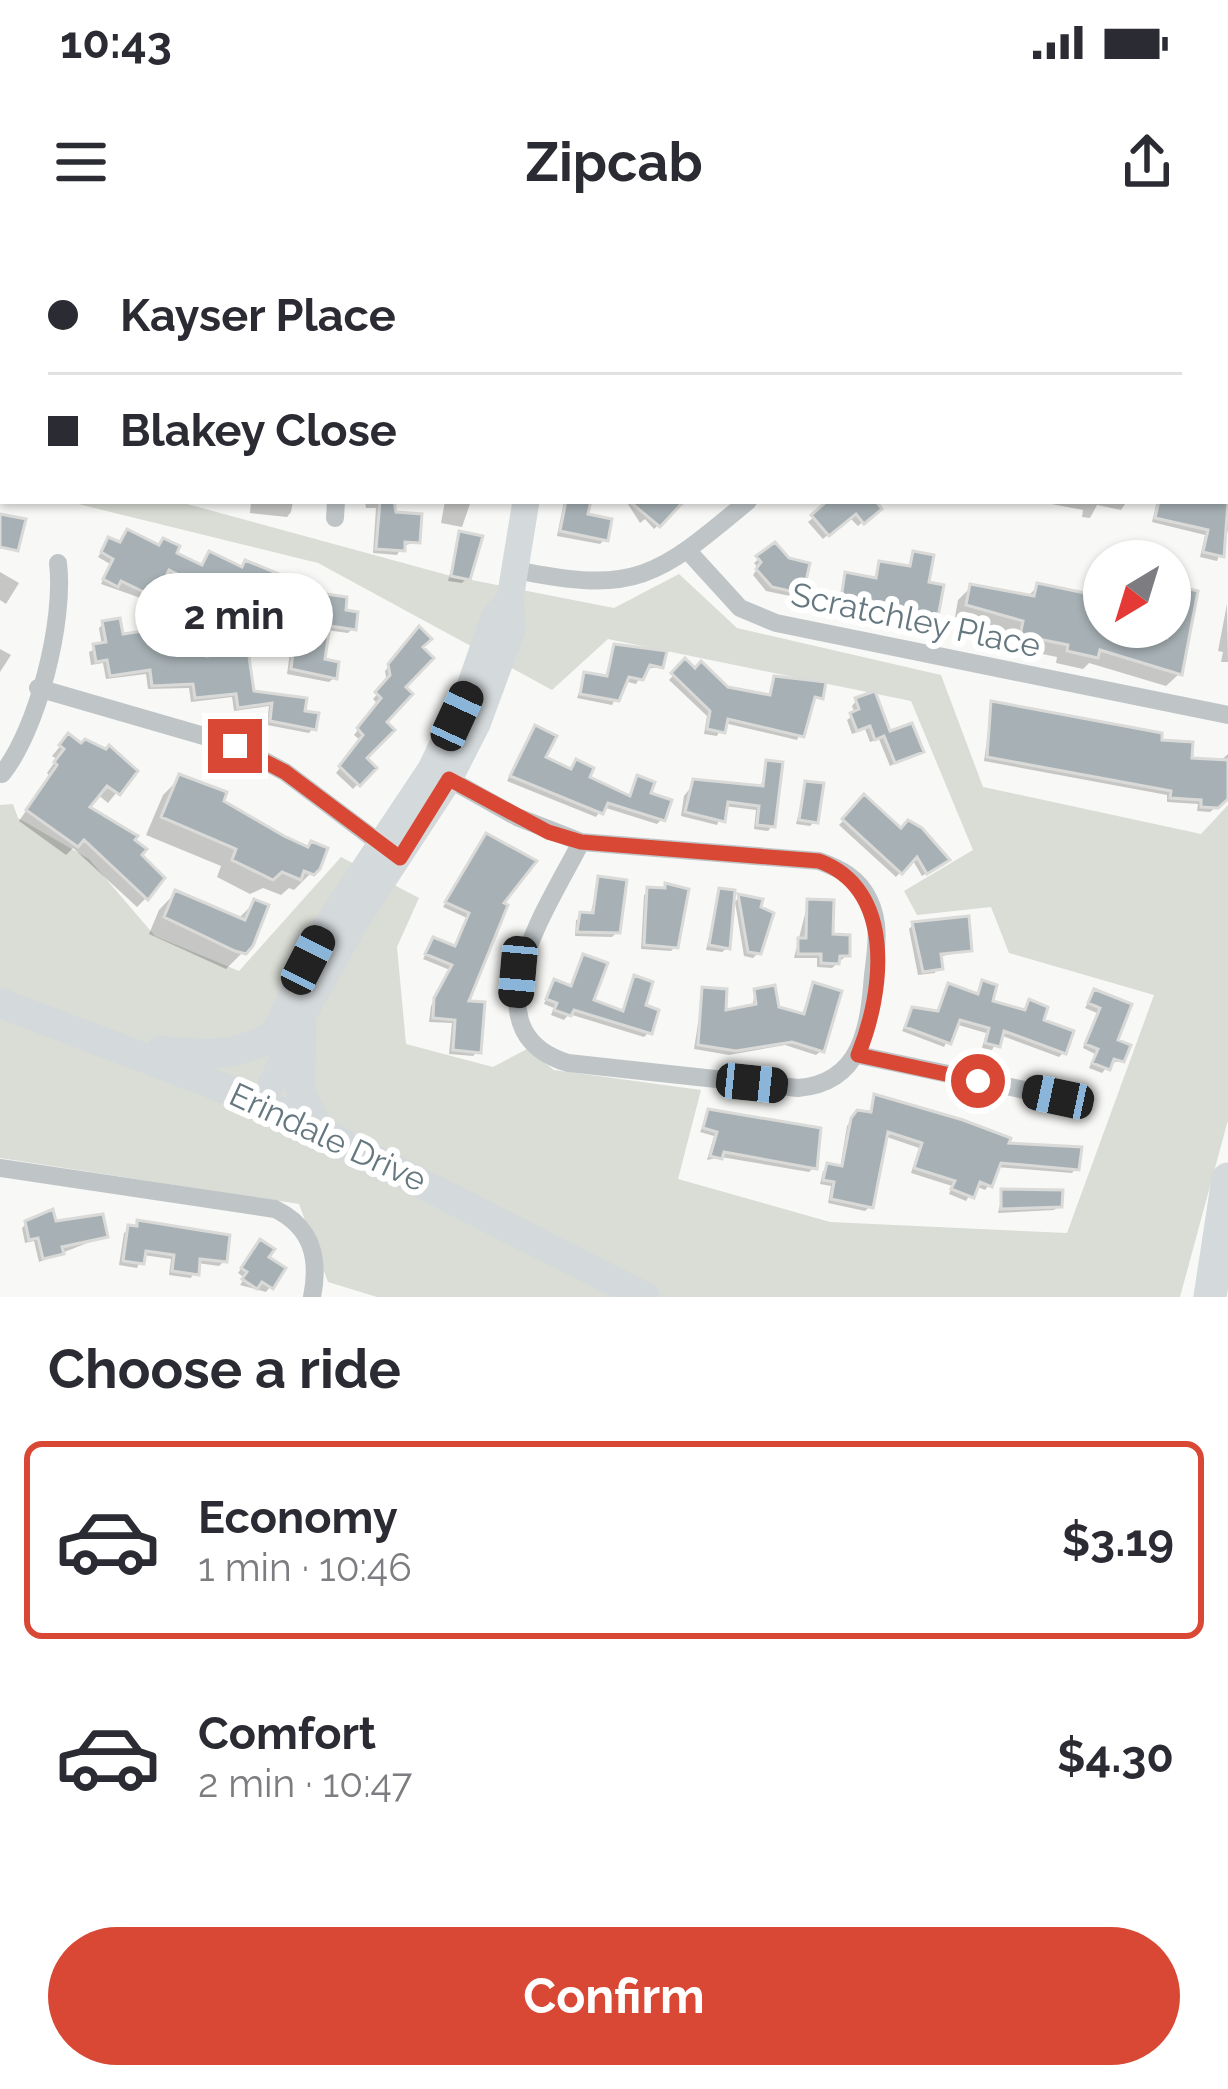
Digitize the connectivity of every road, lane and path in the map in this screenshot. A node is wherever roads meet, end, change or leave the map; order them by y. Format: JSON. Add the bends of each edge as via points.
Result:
{"nodes":[{"id":1,"x":526,"y":504,"type":"edge"},
{"id":2,"x":744,"y":504,"type":"edge"},
{"id":3,"x":688,"y":551,"type":"junction"},
{"id":4,"x":58,"y":563,"type":"dead end"},
{"id":5,"x":516,"y":570,"type":"junction"},
{"id":6,"x":38,"y":688,"type":"junction"},
{"id":7,"x":1228,"y":715,"type":"edge"},
{"id":8,"x":2,"y":774,"type":"edge"},
{"id":9,"x":440,"y":774,"type":"junction"},
{"id":10,"x":581,"y":842,"type":"junction"},
{"id":11,"x":391,"y":851,"type":"junction"},
{"id":12,"x":0,"y":1003,"type":"edge"},
{"id":13,"x":301,"y":1019,"type":"junction"},
{"id":14,"x":273,"y":1036,"type":"junction"},
{"id":15,"x":131,"y":1048,"type":"junction"},
{"id":16,"x":858,"y":1055,"type":"junction"},
{"id":17,"x":1058,"y":1097,"type":"dead end"},
{"id":18,"x":255,"y":1100,"type":"junction"},
{"id":19,"x":320,"y":1131,"type":"junction"},
{"id":20,"x":0,"y":1168,"type":"edge"},
{"id":21,"x":1228,"y":1180,"type":"edge"},
{"id":22,"x":312,"y":1297,"type":"edge"},
{"id":23,"x":645,"y":1297,"type":"edge"},
{"id":24,"x":1210,"y":1297,"type":"edge"}],
"edges":[{"from":1,"to":5,"type":"street"},
{"from":2,"to":3,"type":"street"},
{"from":3,"to":5,"type":"street","via":[[608,584]]},
{"from":3,"to":7,"type":"street","name":"Scratchley Place","via":[[740,608],[776,623]]},
{"from":4,"to":6,"type":"street","via":[[59,611]]},
{"from":5,"to":9,"type":"street"},
{"from":6,"to":8,"type":"street","via":[[27,733]]},
{"from":6,"to":11,"type":"street","via":[[235,746],[285,772]]},
{"from":9,"to":10,"type":"street"},
{"from":9,"to":11,"type":"street"},
{"from":10,"to":16,"type":"street","via":[[841,868],[858,883],[877,926],[868,1030]]},
{"from":10,"to":16,"type":"street","via":[[518,972],[521,1020],[539,1048],[568,1063],[799,1088],[826,1082]]},
{"from":11,"to":13,"type":"street"},
{"from":11,"to":14,"type":"street","via":[[321,934]]},
{"from":12,"to":15,"type":"main road","name":"Erindale Drive"},
{"from":13,"to":18,"type":"street"},
{"from":13,"to":19,"type":"main road","via":[[300,1091]]},
{"from":14,"to":15,"type":"main road","via":[[220,1056]]},
{"from":14,"to":18,"type":"street"},
{"from":15,"to":18,"type":"main road","name":"Erindale Drive"},
{"from":16,"to":17,"type":"street"},
{"from":18,"to":19,"type":"main road","name":"Erindale Drive"},
{"from":19,"to":23,"type":"main road","name":"Erindale Drive"},
{"from":20,"to":22,"type":"street","via":[[275,1210],[292,1218],[314,1249]]},
{"from":21,"to":24,"type":"highway"}]}
